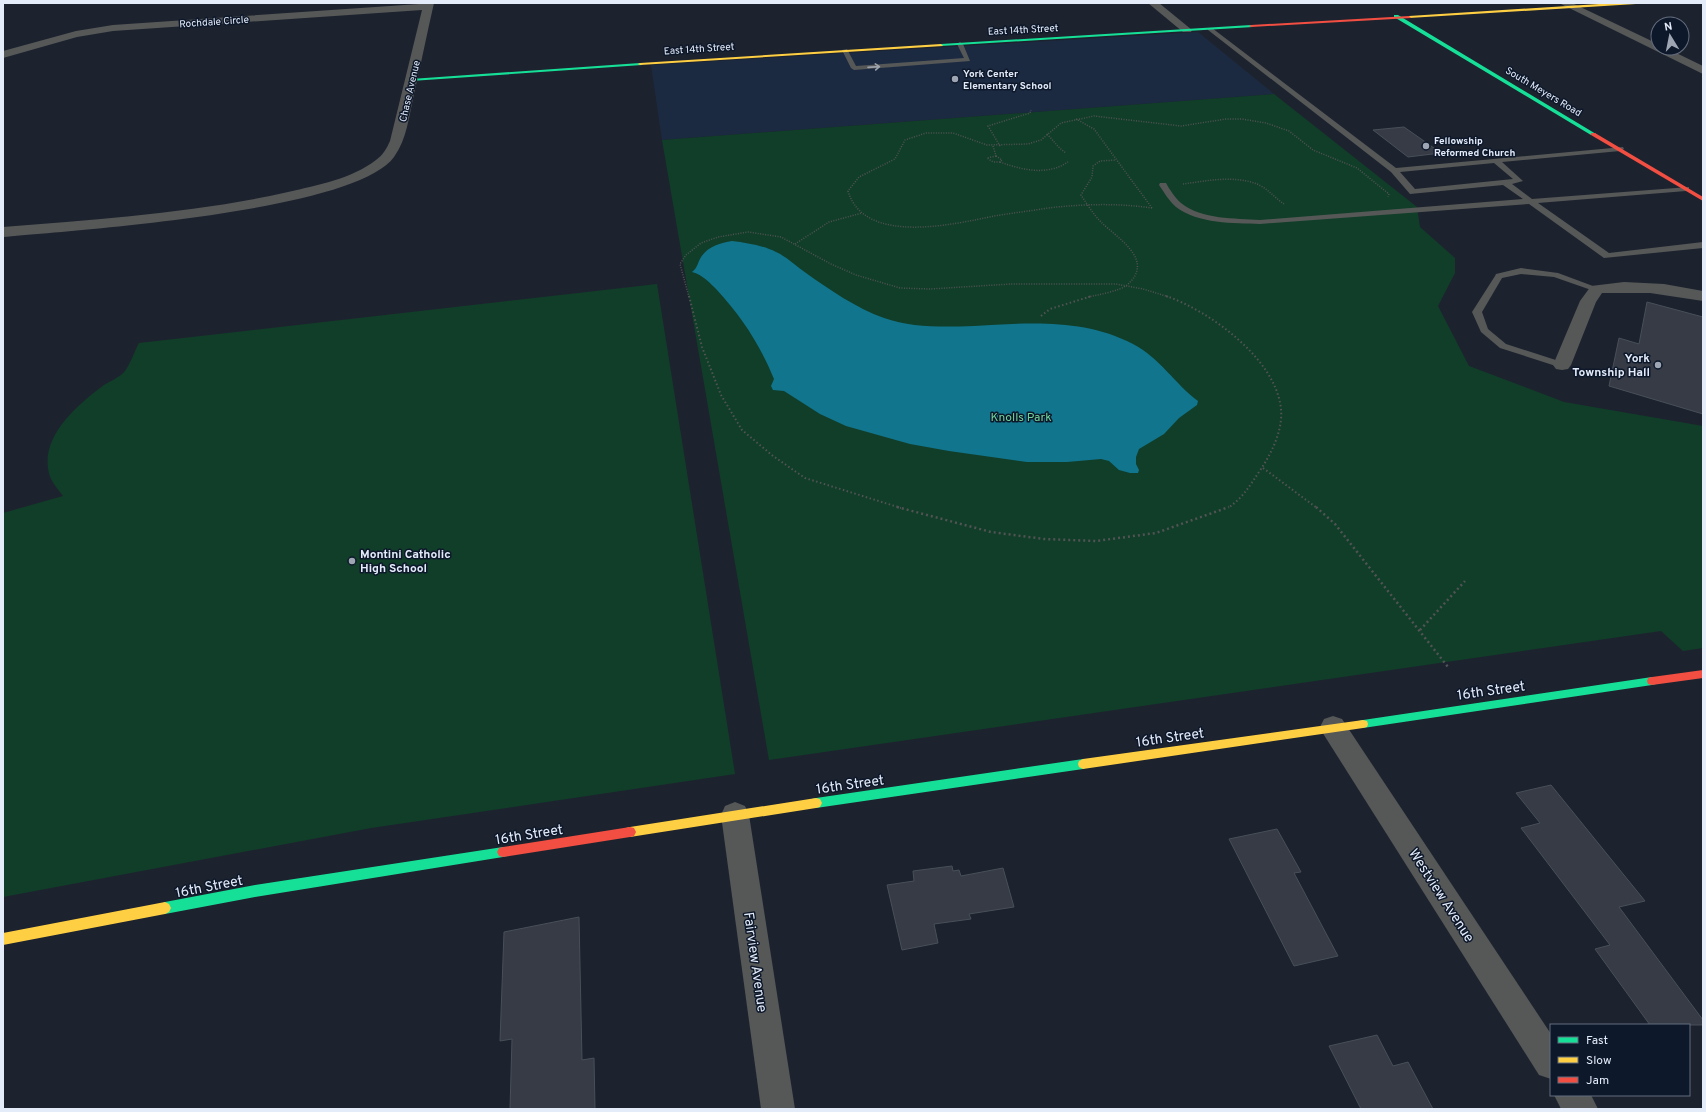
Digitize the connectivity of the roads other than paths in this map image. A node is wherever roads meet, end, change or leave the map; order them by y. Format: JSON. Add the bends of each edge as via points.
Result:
{"nodes":[{"id":1,"x":1153,"y":3,"type":"edge"},
{"id":2,"x":1636,"y":3,"type":"edge"},
{"id":3,"x":429,"y":5,"type":"edge"},
{"id":4,"x":1568,"y":5,"type":"edge"},
{"id":5,"x":1385,"y":9,"type":"dead end"},
{"id":6,"x":1397,"y":17,"type":"junction"},
{"id":7,"x":1210,"y":29,"type":"junction"},
{"id":8,"x":1187,"y":30,"type":"junction"},
{"id":9,"x":960,"y":44,"type":"junction"},
{"id":10,"x":846,"y":50,"type":"junction"},
{"id":11,"x":3,"y":55,"type":"edge"},
{"id":12,"x":1703,"y":70,"type":"edge"},
{"id":13,"x":412,"y":80,"type":"junction"},
{"id":14,"x":1620,"y":149,"type":"junction"},
{"id":15,"x":1495,"y":160,"type":"junction"},
{"id":16,"x":1394,"y":170,"type":"junction"},
{"id":17,"x":1505,"y":183,"type":"junction"},
{"id":18,"x":1163,"y":186,"type":"road end"},
{"id":19,"x":1686,"y":188,"type":"junction"},
{"id":20,"x":1703,"y":199,"type":"edge"},
{"id":21,"x":1530,"y":201,"type":"junction"},
{"id":22,"x":3,"y":232,"type":"edge"},
{"id":23,"x":1703,"y":245,"type":"edge"},
{"id":24,"x":1597,"y":289,"type":"junction"},
{"id":25,"x":1703,"y":296,"type":"edge"},
{"id":26,"x":1562,"y":365,"type":"joint"},
{"id":27,"x":1703,"y":674,"type":"edge"},
{"id":28,"x":1333,"y":727,"type":"junction"},
{"id":29,"x":735,"y":815,"type":"junction"},
{"id":30,"x":3,"y":939,"type":"edge"},
{"id":31,"x":1550,"y":1061,"type":"edge"},
{"id":32,"x":1573,"y":1096,"type":"edge"},
{"id":33,"x":778,"y":1109,"type":"edge"},
{"id":34,"x":1581,"y":1109,"type":"edge"}],
"edges":[{"from":1,"to":8,"type":"street"},
{"from":2,"to":4,"type":"street","name":"East 14th Street"},
{"from":3,"to":11,"type":"street","name":"Rochdale Circle","via":[[107,29],[57,38]]},
{"from":3,"to":13,"type":"street","name":"Chase Avenue"},
{"from":4,"to":6,"type":"street","name":"East 14th Street"},
{"from":4,"to":12,"type":"street"},
{"from":5,"to":6,"type":"street","name":"South Meyers Road"},
{"from":6,"to":7,"type":"street","name":"East 14th Street"},
{"from":6,"to":14,"type":"street","name":"South Meyers Road"},
{"from":7,"to":8,"type":"street","name":"East 14th Street"},
{"from":7,"to":16,"type":"lane"},
{"from":8,"to":9,"type":"street","name":"East 14th Street"},
{"from":9,"to":10,"type":"street","name":"East 14th Street"},
{"from":10,"to":9,"type":"lane","one_way":true,"via":[[854,68],[968,60]]},
{"from":10,"to":13,"type":"street","name":"East 14th Street"},
{"from":13,"to":22,"type":"street","name":"Chase Avenue","via":[[395,145],[388,157],[371,169],[340,182],[230,207]]},
{"from":14,"to":15,"type":"lane"},
{"from":14,"to":19,"type":"street","name":"South Meyers Road"},
{"from":15,"to":16,"type":"lane"},
{"from":15,"to":17,"type":"lane","via":[[1519,182]]},
{"from":16,"to":17,"type":"lane","via":[[1413,192]]},
{"from":17,"to":21,"type":"lane"},
{"from":18,"to":21,"type":"lane","via":[[1178,205],[1187,211],[1260,222]]},
{"from":19,"to":20,"type":"street","name":"South Meyers Road"},
{"from":19,"to":21,"type":"lane"},
{"from":21,"to":23,"type":"lane","via":[[1607,256]]},
{"from":24,"to":25,"type":"street","via":[[1616,286],[1647,287]]},
{"from":24,"to":26,"type":"street","via":[[1588,301]]},
{"from":24,"to":26,"type":"lane","via":[[1555,275],[1521,271],[1498,276],[1477,312],[1484,330],[1503,346]]},
{"from":27,"to":28,"type":"street","name":"16th Street"},
{"from":28,"to":29,"type":"street","name":"16th Street"},
{"from":28,"to":31,"type":"street","name":"Westview Avenue"},
{"from":29,"to":30,"type":"street","name":"16th Street","via":[[255,891]]},
{"from":29,"to":33,"type":"street","name":"Fairview Avenue"},
{"from":32,"to":34,"type":"street"}]}
